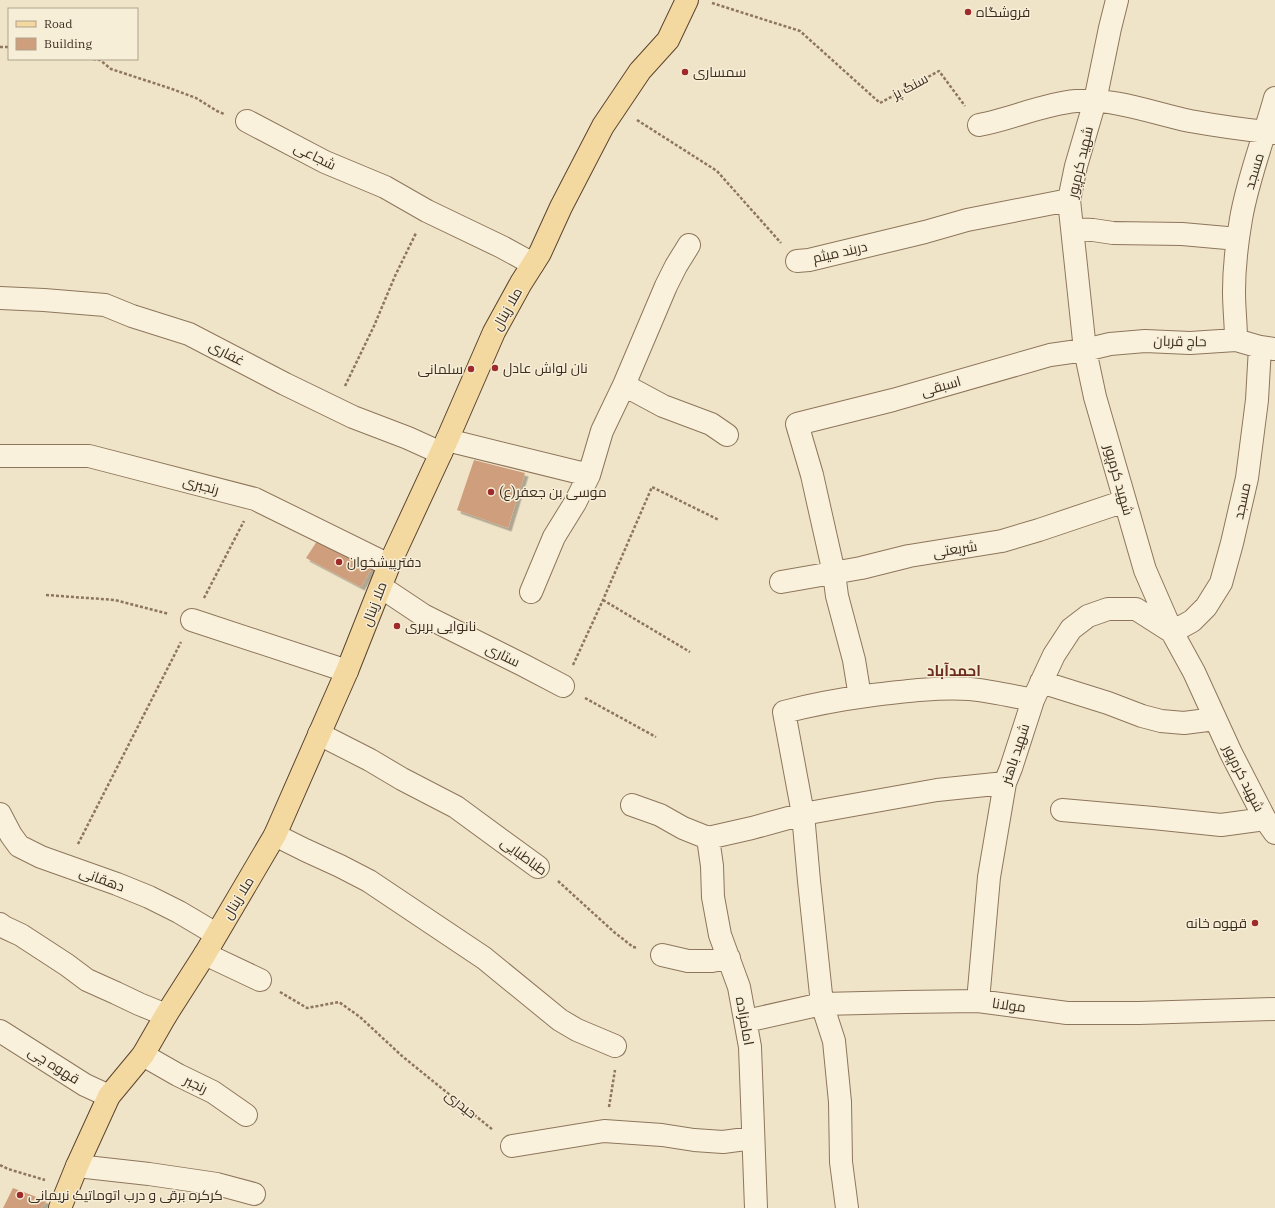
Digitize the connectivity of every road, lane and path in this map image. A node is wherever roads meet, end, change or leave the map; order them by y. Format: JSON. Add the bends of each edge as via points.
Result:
{"nodes":[{"id":1,"x":687,"y":0,"type":"edge"},
{"id":2,"x":1117,"y":0,"type":"edge"},
{"id":3,"x":709,"y":2,"type":"dead end"},
{"id":4,"x":100,"y":60,"type":"edge"},
{"id":5,"x":1275,"y":98,"type":"edge"},
{"id":6,"x":1095,"y":101,"type":"junction"},
{"id":7,"x":616,"y":107,"type":"junction"},
{"id":8,"x":247,"y":121,"type":"joint"},
{"id":9,"x":979,"y":125,"type":"joint"},
{"id":10,"x":1270,"y":132,"type":"edge"},
{"id":11,"x":1069,"y":200,"type":"junction"},
{"id":12,"x":427,"y":211,"type":"junction"},
{"id":13,"x":1072,"y":229,"type":"junction"},
{"id":14,"x":1238,"y":238,"type":"junction"},
{"id":15,"x":690,"y":245,"type":"dead end"},
{"id":16,"x":797,"y":261,"type":"joint"},
{"id":17,"x":533,"y":264,"type":"junction"},
{"id":18,"x":0,"y":298,"type":"edge"},
{"id":19,"x":1236,"y":340,"type":"junction"},
{"id":20,"x":1268,"y":348,"type":"edge"},
{"id":21,"x":1085,"y":350,"type":"junction"},
{"id":22,"x":624,"y":386,"type":"junction"},
{"id":23,"x":338,"y":409,"type":"junction"},
{"id":24,"x":727,"y":435,"type":"dead end"},
{"id":25,"x":444,"y":446,"type":"junction"},
{"id":26,"x":0,"y":456,"type":"edge"},
{"id":27,"x":589,"y":474,"type":"junction"},
{"id":28,"x":255,"y":499,"type":"junction"},
{"id":29,"x":1125,"y":501,"type":"junction"},
{"id":30,"x":719,"y":520,"type":"dead end"},
{"id":31,"x":389,"y":565,"type":"junction"},
{"id":32,"x":834,"y":573,"type":"junction"},
{"id":33,"x":781,"y":582,"type":"dead end"},
{"id":34,"x":381,"y":587,"type":"junction"},
{"id":35,"x":531,"y":592,"type":"dead end"},
{"id":36,"x":46,"y":594,"type":"dead end"},
{"id":37,"x":603,"y":600,"type":"junction"},
{"id":38,"x":192,"y":620,"type":"junction"},
{"id":39,"x":1172,"y":632,"type":"junction"},
{"id":40,"x":690,"y":652,"type":"dead end"},
{"id":41,"x":348,"y":671,"type":"junction"},
{"id":42,"x":563,"y":686,"type":"junction"},
{"id":43,"x":1037,"y":691,"type":"junction"},
{"id":44,"x":860,"y":697,"type":"junction"},
{"id":45,"x":1216,"y":719,"type":"junction"},
{"id":46,"x":319,"y":734,"type":"junction"},
{"id":47,"x":656,"y":737,"type":"dead end"},
{"id":48,"x":1004,"y":783,"type":"junction"},
{"id":49,"x":632,"y":805,"type":"dead end"},
{"id":50,"x":1062,"y":810,"type":"dead end"},
{"id":51,"x":0,"y":814,"type":"edge"},
{"id":52,"x":803,"y":814,"type":"junction"},
{"id":53,"x":1270,"y":826,"type":"edge"},
{"id":54,"x":276,"y":835,"type":"junction"},
{"id":55,"x":708,"y":838,"type":"junction"},
{"id":56,"x":66,"y":866,"type":"junction"},
{"id":57,"x":538,"y":867,"type":"joint"},
{"id":58,"x":0,"y":924,"type":"edge"},
{"id":59,"x":216,"y":934,"type":"junction"},
{"id":60,"x":205,"y":954,"type":"junction"},
{"id":61,"x":662,"y":955,"type":"joint"},
{"id":62,"x":728,"y":958,"type":"junction"},
{"id":63,"x":260,"y":980,"type":"joint"},
{"id":64,"x":978,"y":1000,"type":"junction"},
{"id":65,"x":822,"y":1004,"type":"junction"},
{"id":66,"x":1275,"y":1009,"type":"edge"},
{"id":67,"x":166,"y":1015,"type":"junction"},
{"id":68,"x":746,"y":1021,"type":"junction"},
{"id":69,"x":0,"y":1032,"type":"edge"},
{"id":70,"x":615,"y":1046,"type":"joint"},
{"id":71,"x":143,"y":1056,"type":"junction"},
{"id":72,"x":109,"y":1096,"type":"junction"},
{"id":73,"x":246,"y":1114,"type":"dead end"},
{"id":74,"x":604,"y":1131,"type":"junction"},
{"id":75,"x":753,"y":1138,"type":"junction"},
{"id":76,"x":512,"y":1146,"type":"joint"},
{"id":77,"x":0,"y":1165,"type":"edge"},
{"id":78,"x":76,"y":1166,"type":"junction"},
{"id":79,"x":254,"y":1194,"type":"dead end"},
{"id":80,"x":64,"y":1198,"type":"edge"},
{"id":81,"x":756,"y":1208,"type":"edge"},
{"id":82,"x":847,"y":1208,"type":"edge"}],
"edges":[{"from":1,"to":7,"type":"main road","name":"ملا زینال","via":[[668,40],[640,71]]},
{"from":2,"to":6,"type":"street","name":"شهید کرم‌پور"},
{"from":3,"to":9,"type":"path","name":"سنگ پز","via":[[800,31],[880,103],[939,71]]},
{"from":4,"to":8,"type":"path","via":[[111,69],[196,98],[217,111]]},
{"from":5,"to":10,"type":"street","name":"مسجد"},
{"from":6,"to":9,"type":"street","via":[[1050,105],[998,122]]},
{"from":6,"to":10,"type":"street","via":[[1129,105],[1190,121]]},
{"from":6,"to":11,"type":"street","name":"شهید کرم‌پور"},
{"from":7,"to":16,"type":"path","name":"دربند میثم","via":[[717,171]]},
{"from":7,"to":17,"type":"main road","name":"ملا زینال","via":[[603,126]]},
{"from":8,"to":12,"type":"street","name":"شجاعی"},
{"from":10,"to":14,"type":"street","name":"مسجد","via":[[1248,188]]},
{"from":11,"to":13,"type":"street","name":"شهید کرم‌پور"},
{"from":11,"to":16,"type":"street","name":"دربند میثم","via":[[967,220]]},
{"from":12,"to":17,"type":"street","name":"شجاعی"},
{"from":12,"to":23,"type":"path","via":[[346,383]]},
{"from":13,"to":14,"type":"street"},
{"from":13,"to":21,"type":"street","name":"شهید کرم‌پور"},
{"from":14,"to":19,"type":"street","name":"مسجد","via":[[1234,291]]},
{"from":15,"to":22,"type":"street","via":[[666,286]]},
{"from":17,"to":25,"type":"main road","name":"ملا زینال","via":[[494,332]]},
{"from":18,"to":23,"type":"street","name":"غفاری","via":[[105,305],[189,334]]},
{"from":19,"to":20,"type":"street","name":"حاج قربان"},
{"from":19,"to":21,"type":"street","name":"حاج قربان","via":[[1190,343],[1145,341],[1110,344]]},
{"from":20,"to":39,"type":"street","name":"مسجد","via":[[1257,400],[1247,478],[1221,583],[1206,607],[1192,621]]},
{"from":21,"to":29,"type":"street","name":"شهید کرم‌پور","via":[[1095,397]]},
{"from":21,"to":32,"type":"street","name":"اسبقی","via":[[1050,355],[893,400],[797,424],[812,475]]},
{"from":22,"to":24,"type":"street","via":[[664,406],[711,424]]},
{"from":22,"to":27,"type":"street","via":[[602,431]]},
{"from":23,"to":25,"type":"street","name":"غفاری","via":[[408,438]]},
{"from":25,"to":27,"type":"street","name":"غفاری"},
{"from":25,"to":31,"type":"main road","name":"ملا زینال"},
{"from":26,"to":28,"type":"street","name":"رنجبری","via":[[90,456]]},
{"from":27,"to":35,"type":"street","via":[[554,537]]},
{"from":28,"to":31,"type":"street","name":"رنجبری"},
{"from":28,"to":38,"type":"path"},
{"from":29,"to":32,"type":"street","name":"شریعتی","via":[[1002,542],[909,556]]},
{"from":29,"to":39,"type":"street","name":"شهید کرم‌پور","via":[[1145,570]]},
{"from":30,"to":37,"type":"path","via":[[652,487]]},
{"from":31,"to":34,"type":"main road","name":"ملا زینال"},
{"from":32,"to":33,"type":"street","name":"شریعتی"},
{"from":32,"to":44,"type":"street"},
{"from":34,"to":41,"type":"main road","name":"ملا زینال"},
{"from":34,"to":42,"type":"street","name":"ستاری","via":[[423,615]]},
{"from":36,"to":38,"type":"path","via":[[115,600]]},
{"from":37,"to":40,"type":"path"},
{"from":37,"to":42,"type":"path"},
{"from":38,"to":41,"type":"street"},
{"from":38,"to":56,"type":"path"},
{"from":39,"to":43,"type":"street","name":"شهید باهنر","via":[[1136,609],[1108,609],[1088,616],[1071,629],[1054,655]]},
{"from":39,"to":45,"type":"street","name":"شهید کرم‌پور"},
{"from":41,"to":46,"type":"main road","name":"ملا زینال"},
{"from":42,"to":47,"type":"path"},
{"from":43,"to":44,"type":"street","via":[[942,688]]},
{"from":43,"to":45,"type":"street","via":[[1096,699],[1160,721],[1184,723]]},
{"from":43,"to":48,"type":"street","name":"شهید باهنر"},
{"from":44,"to":52,"type":"street","via":[[784,712]]},
{"from":45,"to":53,"type":"street","name":"شهید کرم‌پور"},
{"from":46,"to":54,"type":"main road","name":"ملا زینال"},
{"from":46,"to":57,"type":"street","name":"طباطبایی","via":[[456,807]]},
{"from":48,"to":52,"type":"street","via":[[938,790]]},
{"from":48,"to":64,"type":"street","name":"شهید باهنر","via":[[989,877]]},
{"from":49,"to":55,"type":"street"},
{"from":50,"to":53,"type":"street","via":[[1220,825]]},
{"from":51,"to":56,"type":"street","name":"دهقانی","via":[[19,846]]},
{"from":52,"to":55,"type":"street"},
{"from":52,"to":65,"type":"street"},
{"from":54,"to":59,"type":"main road","name":"ملا زینال"},
{"from":54,"to":70,"type":"street","via":[[369,881],[484,958],[576,1030]]},
{"from":55,"to":62,"type":"street","name":"امامزاده","via":[[713,897],[720,934]]},
{"from":56,"to":59,"type":"street","name":"دهقانی","via":[[149,897]]},
{"from":57,"to":61,"type":"path","name":"طباطبایی","via":[[564,886],[633,947]]},
{"from":58,"to":67,"type":"street","via":[[27,939],[87,980]]},
{"from":59,"to":60,"type":"main road","name":"ملا زینال"},
{"from":60,"to":63,"type":"street"},
{"from":60,"to":67,"type":"main road","name":"ملا زینال"},
{"from":61,"to":62,"type":"street","via":[[688,961]]},
{"from":62,"to":68,"type":"street","name":"امامزاده"},
{"from":63,"to":76,"type":"path","name":"حیدری","via":[[307,1008],[339,1002]]},
{"from":64,"to":65,"type":"street","name":"مولانا"},
{"from":64,"to":66,"type":"street","name":"مولانا","via":[[1067,1013]]},
{"from":65,"to":68,"type":"street","name":"مولانا"},
{"from":65,"to":82,"type":"street","via":[[834,1041],[840,1102],[841,1162]]},
{"from":67,"to":71,"type":"main road","name":"ملا زینال"},
{"from":68,"to":75,"type":"street","name":"امامزاده","via":[[750,1047]]},
{"from":69,"to":72,"type":"street","name":"قهوه چی"},
{"from":70,"to":74,"type":"path","via":[[615,1075]]},
{"from":71,"to":72,"type":"main road","name":"ملا زینال"},
{"from":71,"to":73,"type":"street","name":"رنجبر","via":[[213,1092]]},
{"from":72,"to":78,"type":"main road","name":"ملا زینال"},
{"from":74,"to":75,"type":"street","via":[[723,1142]]},
{"from":74,"to":76,"type":"street"},
{"from":75,"to":81,"type":"street","name":"امامزاده"},
{"from":77,"to":80,"type":"path","via":[[43,1179]]},
{"from":78,"to":79,"type":"street","via":[[217,1184]]},
{"from":78,"to":80,"type":"main road","name":"ملا زینال"}]}
